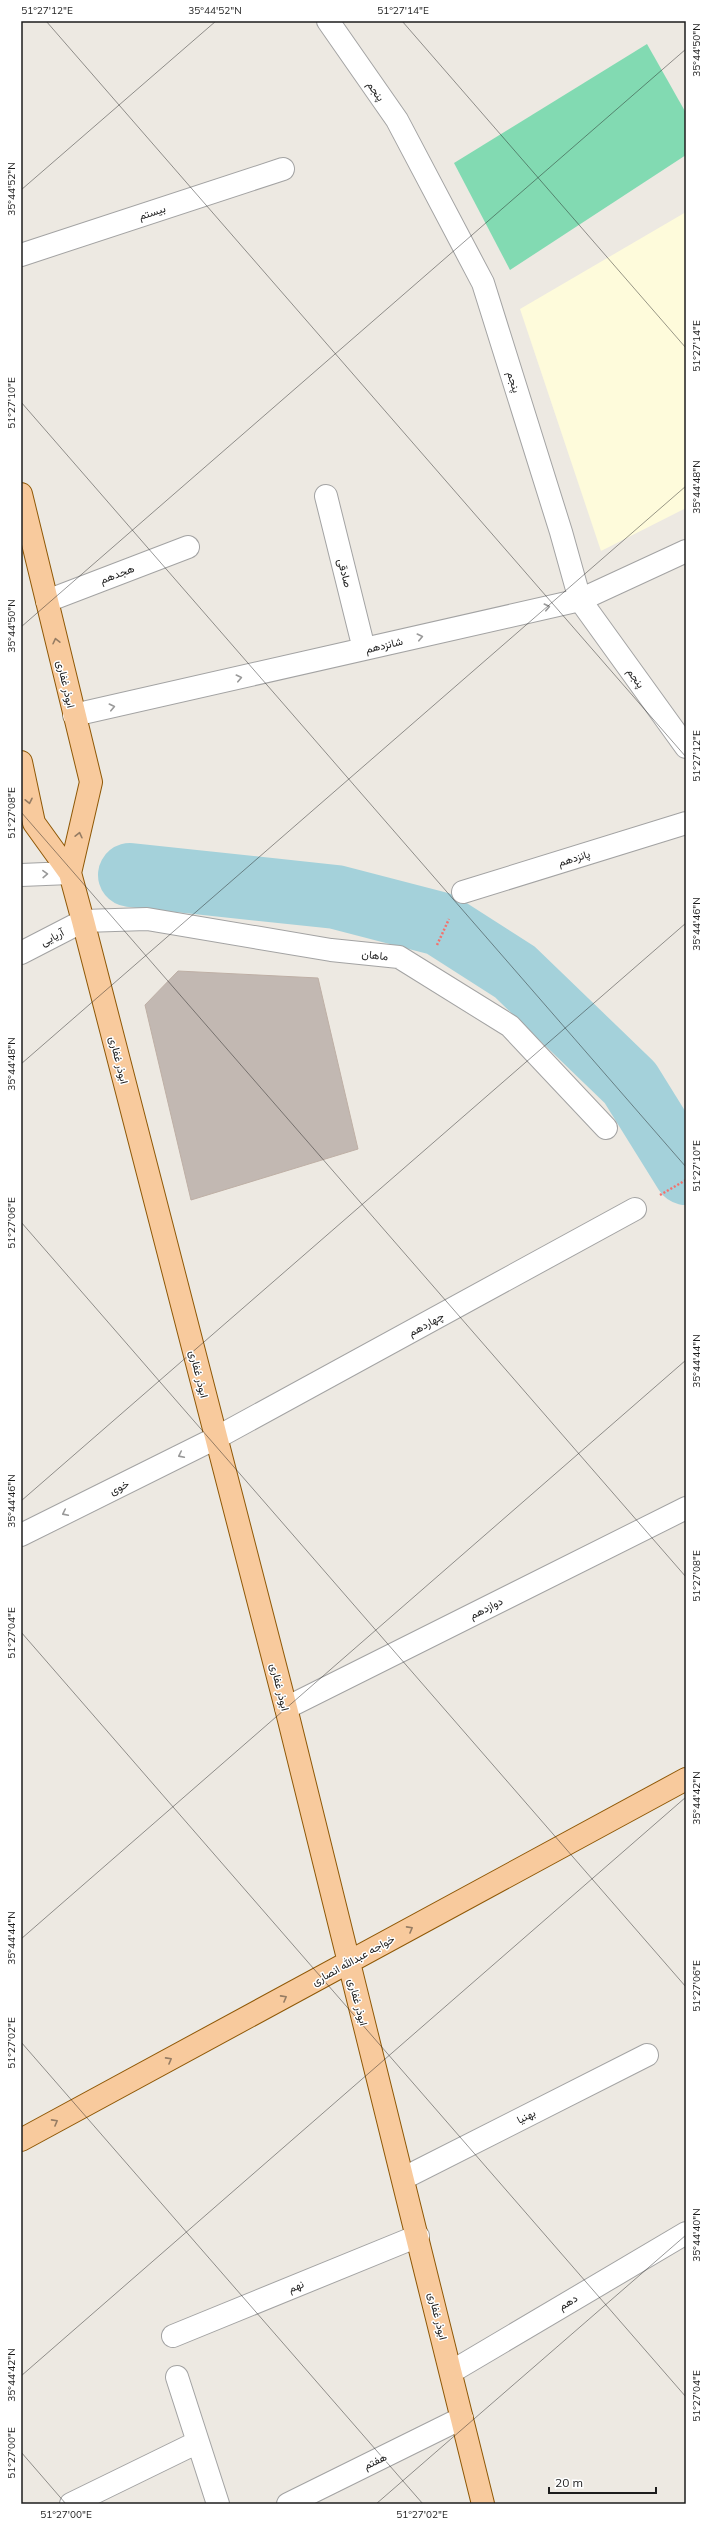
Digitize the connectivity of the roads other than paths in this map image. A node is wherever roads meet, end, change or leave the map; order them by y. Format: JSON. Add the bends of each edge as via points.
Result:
{"nodes":[{"id":1,"x":328,"y":21,"type":"edge"},
{"id":2,"x":282,"y":169,"type":"dead end"},
{"id":3,"x":21,"y":255,"type":"edge"},
{"id":4,"x":21,"y":494,"type":"edge"},
{"id":5,"x":326,"y":496,"type":"dead end"},
{"id":6,"x":188,"y":547,"type":"dead end"},
{"id":7,"x":686,"y":551,"type":"edge"},
{"id":8,"x":47,"y":600,"type":"junction"},
{"id":9,"x":580,"y":600,"type":"junction"},
{"id":10,"x":364,"y":649,"type":"junction"},
{"id":11,"x":74,"y":715,"type":"junction"},
{"id":12,"x":686,"y":747,"type":"edge"},
{"id":13,"x":22,"y":770,"type":"edge"},
{"id":14,"x":686,"y":823,"type":"edge"},
{"id":15,"x":70,"y":873,"type":"junction"},
{"id":16,"x":21,"y":875,"type":"edge"},
{"id":17,"x":463,"y":892,"type":"road end"},
{"id":18,"x":83,"y":921,"type":"junction"},
{"id":19,"x":21,"y":953,"type":"edge"},
{"id":20,"x":606,"y":1128,"type":"dead end"},
{"id":21,"x":635,"y":1209,"type":"dead end"},
{"id":22,"x":216,"y":1438,"type":"junction"},
{"id":23,"x":686,"y":1508,"type":"edge"},
{"id":24,"x":21,"y":1535,"type":"edge"},
{"id":25,"x":286,"y":1708,"type":"junction"},
{"id":26,"x":686,"y":1779,"type":"edge"},
{"id":27,"x":347,"y":1963,"type":"junction"},
{"id":28,"x":647,"y":2054,"type":"dead end"},
{"id":29,"x":21,"y":2140,"type":"edge"},
{"id":30,"x":404,"y":2178,"type":"junction"},
{"id":31,"x":686,"y":2233,"type":"edge"},
{"id":32,"x":418,"y":2236,"type":"junction"},
{"id":33,"x":173,"y":2336,"type":"dead end"},
{"id":34,"x":451,"y":2372,"type":"junction"},
{"id":35,"x":178,"y":2377,"type":"dead end"},
{"id":36,"x":462,"y":2418,"type":"junction"},
{"id":37,"x":198,"y":2442,"type":"junction"},
{"id":38,"x":71,"y":2504,"type":"edge"},
{"id":39,"x":218,"y":2504,"type":"edge"},
{"id":40,"x":288,"y":2504,"type":"edge"},
{"id":41,"x":483,"y":2504,"type":"edge"}],
"edges":[{"from":1,"to":9,"type":"street","name":"پنجم","via":[[397,120],[483,283]]},
{"from":2,"to":3,"type":"street","name":"بیستم"},
{"from":4,"to":8,"type":"main road","name":"ابوذر غفاری"},
{"from":5,"to":10,"type":"street","name":"صادقی"},
{"from":6,"to":8,"type":"street","name":"هجدهم"},
{"from":7,"to":9,"type":"street","name":"شانزدهم"},
{"from":11,"to":8,"type":"main road","name":"ابوذر غفاری","one_way":true},
{"from":10,"to":9,"type":"street","name":"شانزدهم","one_way":true},
{"from":9,"to":12,"type":"street","name":"پنجم"},
{"from":11,"to":10,"type":"street","name":"شانزدهم","one_way":true},
{"from":15,"to":11,"type":"main road","name":"ابوذر غفاری","one_way":true,"via":[[91,782]]},
{"from":13,"to":15,"type":"main road","name":"ابوذر غفاری","one_way":true,"via":[[34,824]]},
{"from":14,"to":17,"type":"street","name":"پانزدهم"},
{"from":16,"to":15,"type":"street","one_way":true},
{"from":15,"to":18,"type":"main road","name":"ابوذر غفاری"},
{"from":18,"to":19,"type":"street","name":"آریایی"},
{"from":18,"to":20,"type":"street","name":"ماهان","via":[[147,919],[331,950],[399,957],[510,1026]]},
{"from":18,"to":22,"type":"main road","name":"ابوذر غفاری"},
{"from":21,"to":22,"type":"street","name":"چهاردهم"},
{"from":22,"to":24,"type":"street","name":"خوی","one_way":true},
{"from":22,"to":25,"type":"main road","name":"ابوذر غفاری"},
{"from":23,"to":25,"type":"street","name":"دوازدهم"},
{"from":25,"to":27,"type":"main road","name":"ابوذر غفاری"},
{"from":27,"to":26,"type":"main road","name":"خواجه عبدالله انصاری","one_way":true},
{"from":29,"to":27,"type":"main road","name":"خواجه عبدالله انصاری","one_way":true},
{"from":27,"to":30,"type":"main road","name":"ابوذر غفاری"},
{"from":28,"to":30,"type":"street","name":"بهنیا"},
{"from":30,"to":32,"type":"main road","name":"ابوذر غفاری"},
{"from":31,"to":34,"type":"street","name":"دهم"},
{"from":32,"to":33,"type":"street","name":"نهم"},
{"from":32,"to":34,"type":"main road","name":"ابوذر غفاری"},
{"from":34,"to":36,"type":"main road","name":"ابوذر غفاری"},
{"from":35,"to":37,"type":"street"},
{"from":36,"to":40,"type":"street","name":"هفتم"},
{"from":36,"to":41,"type":"main road","name":"ابوذر غفاری"},
{"from":37,"to":38,"type":"street"},
{"from":37,"to":39,"type":"street"}]}
